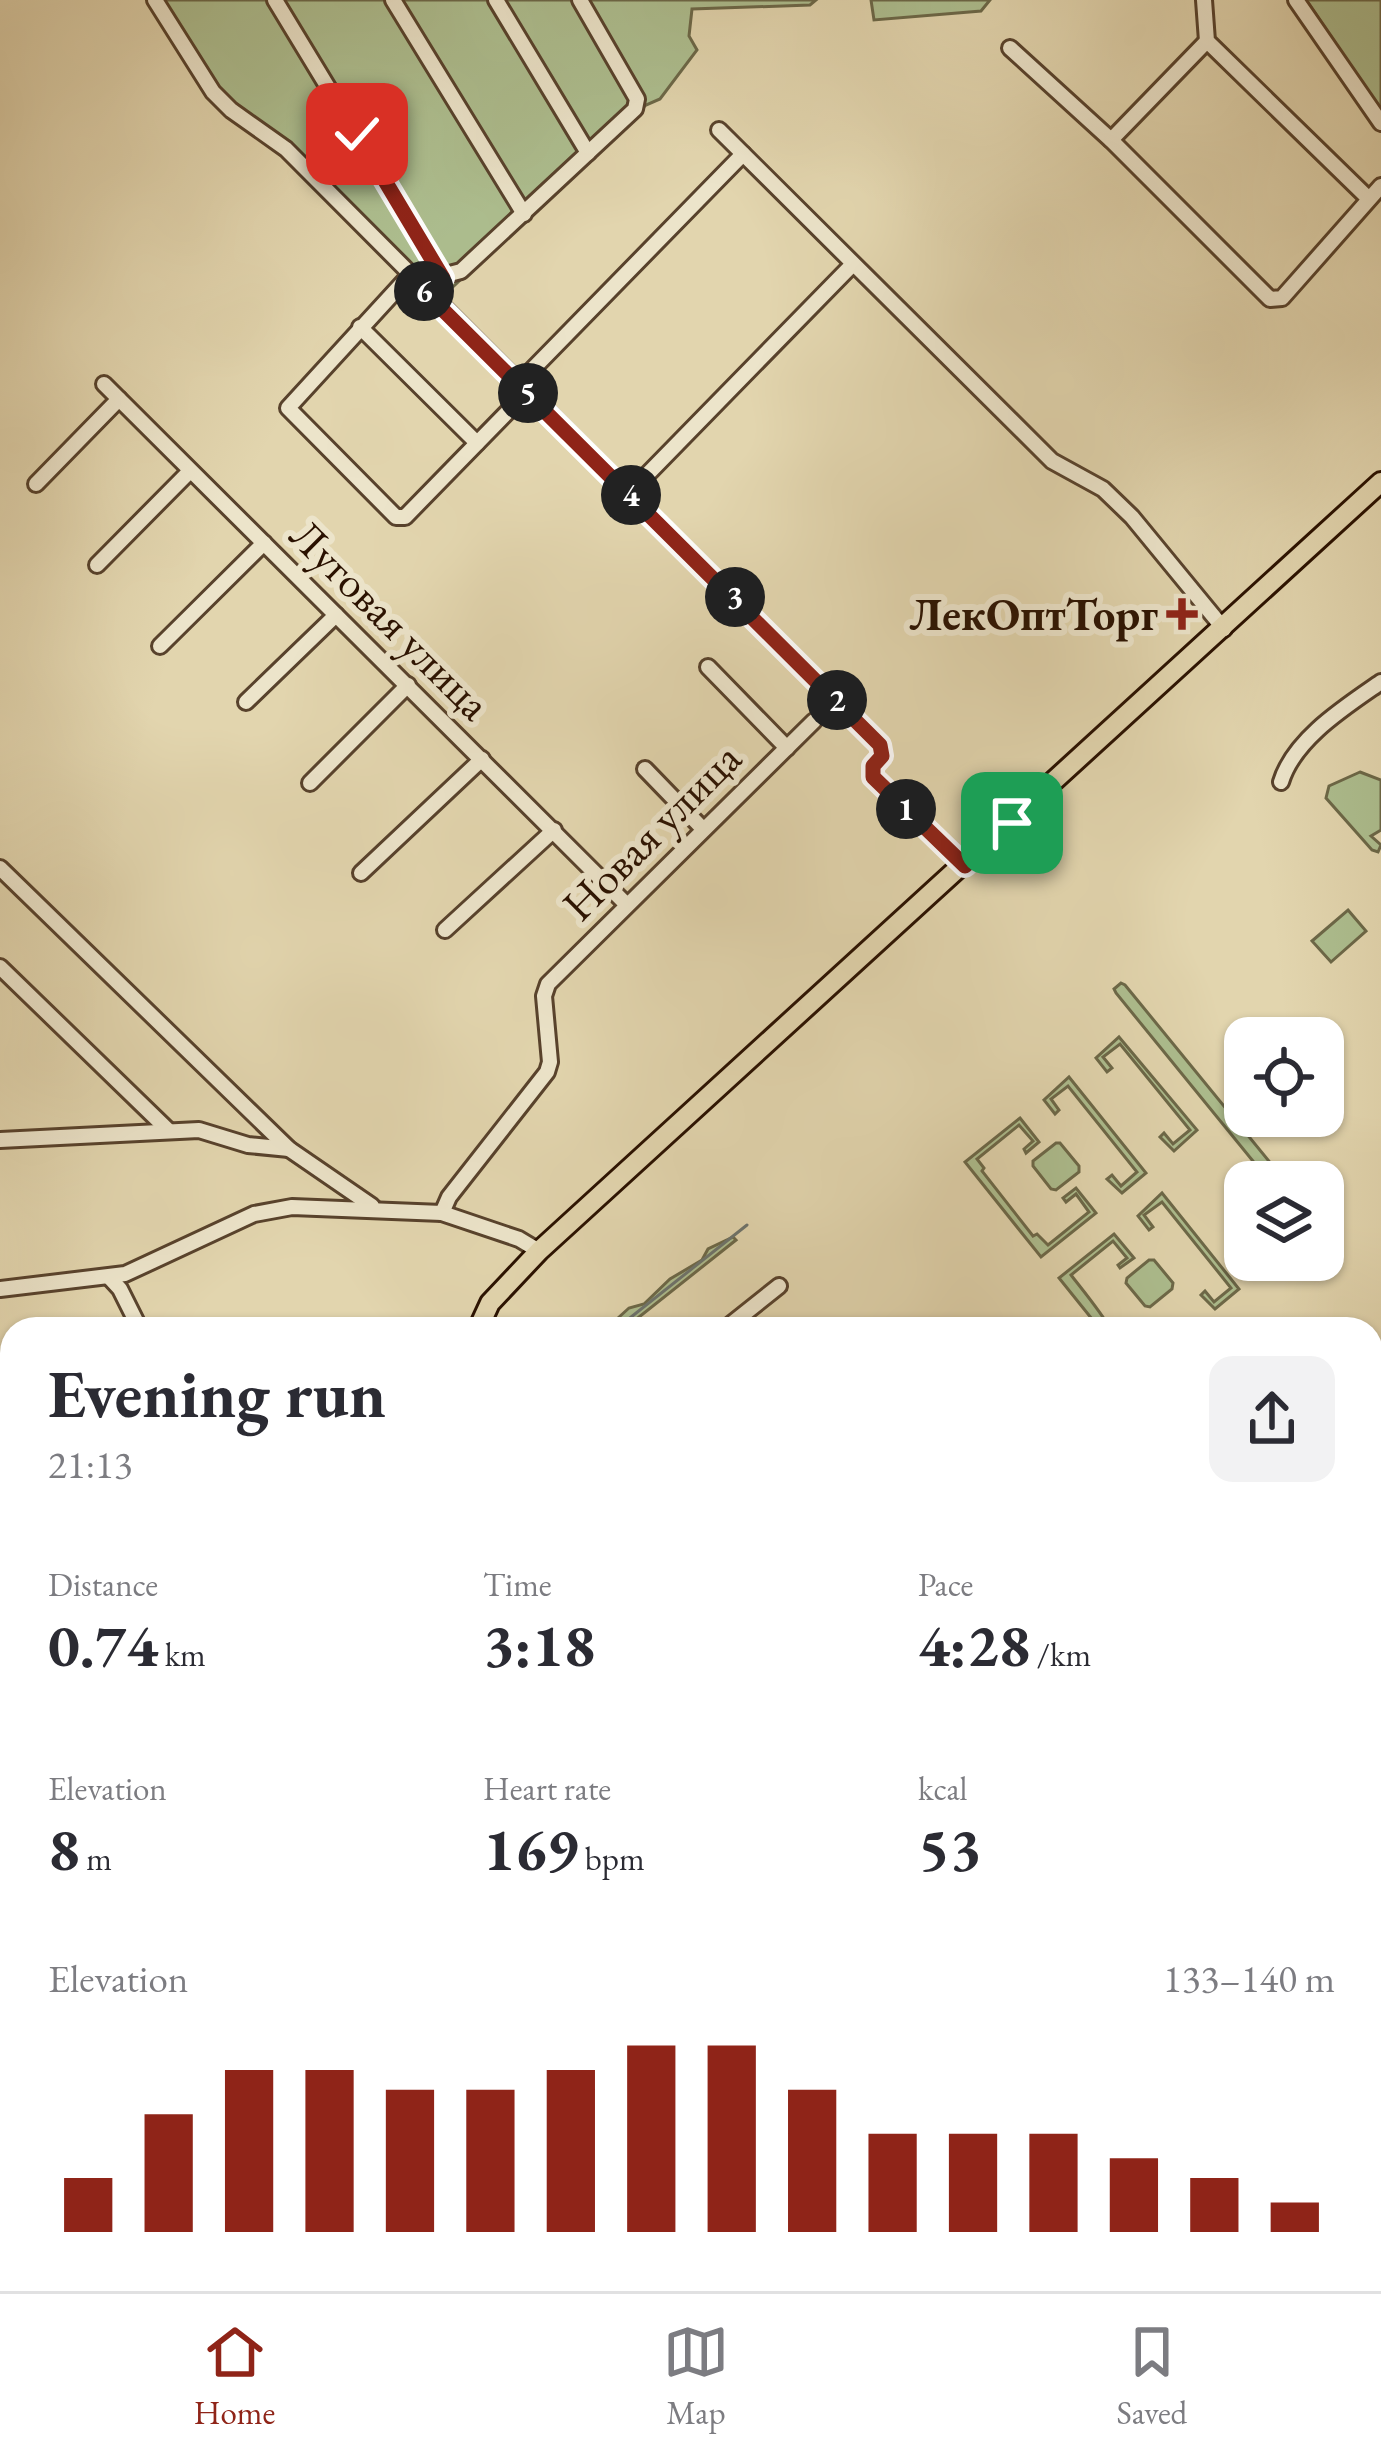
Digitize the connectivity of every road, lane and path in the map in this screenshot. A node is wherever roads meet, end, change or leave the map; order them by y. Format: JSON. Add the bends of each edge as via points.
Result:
{"nodes":[{"id":1,"x":155,"y":0,"type":"edge"},
{"id":2,"x":275,"y":0,"type":"edge"},
{"id":3,"x":393,"y":0,"type":"edge"},
{"id":4,"x":496,"y":0,"type":"edge"},
{"id":5,"x":580,"y":0,"type":"edge"},
{"id":6,"x":1204,"y":0,"type":"edge"},
{"id":7,"x":1296,"y":0,"type":"edge"},
{"id":8,"x":1207,"y":41,"type":"junction"},
{"id":9,"x":1010,"y":48,"type":"dead end"},
{"id":10,"x":1381,"y":123,"type":"edge"},
{"id":11,"x":719,"y":130,"type":"dead end"},
{"id":12,"x":1111,"y":140,"type":"junction"},
{"id":13,"x":587,"y":154,"type":"junction"},
{"id":14,"x":743,"y":154,"type":"junction"},
{"id":15,"x":1381,"y":186,"type":"edge"},
{"id":16,"x":1368,"y":198,"type":"junction"},
{"id":17,"x":524,"y":214,"type":"junction"},
{"id":18,"x":853,"y":265,"type":"junction"},
{"id":19,"x":409,"y":276,"type":"junction"},
{"id":20,"x":443,"y":278,"type":"junction"},
{"id":21,"x":421,"y":288,"type":"junction"},
{"id":22,"x":360,"y":327,"type":"junction"},
{"id":23,"x":104,"y":384,"type":"dead end"},
{"id":24,"x":526,"y":384,"type":"junction"},
{"id":25,"x":119,"y":399,"type":"junction"},
{"id":26,"x":477,"y":443,"type":"junction"},
{"id":27,"x":190,"y":471,"type":"junction"},
{"id":28,"x":1381,"y":482,"type":"edge"},
{"id":29,"x":36,"y":484,"type":"dead end"},
{"id":30,"x":637,"y":485,"type":"dead end"},
{"id":31,"x":264,"y":543,"type":"junction"},
{"id":32,"x":97,"y":565,"type":"dead end"},
{"id":33,"x":336,"y":615,"type":"junction"},
{"id":34,"x":1224,"y":628,"type":"junction"},
{"id":35,"x":160,"y":646,"type":"dead end"},
{"id":36,"x":708,"y":667,"type":"dead end"},
{"id":37,"x":1381,"y":682,"type":"edge"},
{"id":38,"x":408,"y":685,"type":"junction"},
{"id":39,"x":246,"y":703,"type":"dead end"},
{"id":40,"x":814,"y":721,"type":"dead end"},
{"id":41,"x":787,"y":748,"type":"junction"},
{"id":42,"x":482,"y":759,"type":"junction"},
{"id":43,"x":645,"y":769,"type":"dead end"},
{"id":44,"x":1281,"y":782,"type":"dead end"},
{"id":45,"x":310,"y":783,"type":"dead end"},
{"id":46,"x":704,"y":829,"type":"junction"},
{"id":47,"x":554,"y":830,"type":"junction"},
{"id":48,"x":965,"y":866,"type":"junction"},
{"id":49,"x":0,"y":868,"type":"edge"},
{"id":50,"x":361,"y":873,"type":"dead end"},
{"id":51,"x":627,"y":905,"type":"junction"},
{"id":52,"x":445,"y":930,"type":"dead end"},
{"id":53,"x":0,"y":967,"type":"edge"},
{"id":54,"x":169,"y":1131,"type":"junction"},
{"id":55,"x":0,"y":1139,"type":"edge"},
{"id":56,"x":289,"y":1149,"type":"junction"},
{"id":57,"x":377,"y":1208,"type":"junction"},
{"id":58,"x":442,"y":1213,"type":"junction"},
{"id":59,"x":539,"y":1251,"type":"junction"},
{"id":60,"x":109,"y":1276,"type":"junction"},
{"id":61,"x":779,"y":1286,"type":"dead end"},
{"id":62,"x":0,"y":1288,"type":"edge"},
{"id":63,"x":134,"y":1317,"type":"edge"},
{"id":64,"x":484,"y":1317,"type":"edge"},
{"id":65,"x":740,"y":1317,"type":"edge"}],
"edges":[{"from":1,"to":19,"type":"street","via":[[213,92],[286,149]]},
{"from":2,"to":20,"type":"street"},
{"from":3,"to":17,"type":"street"},
{"from":4,"to":13,"type":"street"},
{"from":5,"to":13,"type":"street","via":[[637,100]]},
{"from":6,"to":8,"type":"street"},
{"from":7,"to":10,"type":"street"},
{"from":8,"to":12,"type":"street"},
{"from":8,"to":16,"type":"street"},
{"from":9,"to":12,"type":"street"},
{"from":11,"to":14,"type":"street"},
{"from":12,"to":16,"type":"street","via":[[1270,298],[1282,298]]},
{"from":13,"to":17,"type":"street"},
{"from":14,"to":18,"type":"street"},
{"from":14,"to":24,"type":"street"},
{"from":15,"to":16,"type":"street"},
{"from":17,"to":20,"type":"street"},
{"from":18,"to":30,"type":"street"},
{"from":18,"to":34,"type":"street","via":[[1052,461],[1103,489],[1132,517]]},
{"from":19,"to":21,"type":"street"},
{"from":19,"to":22,"type":"street"},
{"from":20,"to":21,"type":"street"},
{"from":21,"to":24,"type":"street"},
{"from":22,"to":26,"type":"street"},
{"from":22,"to":26,"type":"street","via":[[290,402],[306,428],[400,518]]},
{"from":23,"to":25,"type":"street","name":"Луговая улица"},
{"from":24,"to":26,"type":"street"},
{"from":24,"to":48,"type":"street","via":[[880,745],[873,777]]},
{"from":25,"to":27,"type":"street","name":"Луговая улица"},
{"from":25,"to":29,"type":"street"},
{"from":27,"to":31,"type":"street","name":"Луговая улица"},
{"from":27,"to":32,"type":"street"},
{"from":28,"to":34,"type":"main road"},
{"from":31,"to":33,"type":"street","name":"Луговая улица"},
{"from":31,"to":35,"type":"street"},
{"from":33,"to":38,"type":"street","name":"Луговая улица"},
{"from":33,"to":39,"type":"street"},
{"from":34,"to":48,"type":"main road"},
{"from":36,"to":41,"type":"street"},
{"from":37,"to":44,"type":"street","via":[[1300,748]]},
{"from":38,"to":42,"type":"street","name":"Луговая улица"},
{"from":38,"to":45,"type":"street"},
{"from":40,"to":41,"type":"street","name":"Новая улица"},
{"from":41,"to":46,"type":"street","name":"Новая улица"},
{"from":42,"to":47,"type":"street","name":"Луговая улица"},
{"from":42,"to":50,"type":"street"},
{"from":43,"to":46,"type":"street"},
{"from":46,"to":51,"type":"street","name":"Новая улица"},
{"from":47,"to":51,"type":"street","name":"Луговая улица"},
{"from":47,"to":52,"type":"street"},
{"from":48,"to":59,"type":"main road"},
{"from":49,"to":56,"type":"street"},
{"from":51,"to":58,"type":"street","name":"Новая улица","via":[[548,984],[548,1072]]},
{"from":53,"to":54,"type":"street"},
{"from":54,"to":55,"type":"street"},
{"from":54,"to":56,"type":"street","via":[[214,1131]]},
{"from":56,"to":57,"type":"street"},
{"from":57,"to":58,"type":"street"},
{"from":57,"to":60,"type":"street","via":[[254,1214]]},
{"from":58,"to":59,"type":"street"},
{"from":59,"to":64,"type":"main road"},
{"from":60,"to":62,"type":"street"},
{"from":60,"to":63,"type":"street"},
{"from":61,"to":65,"type":"street"}]}
